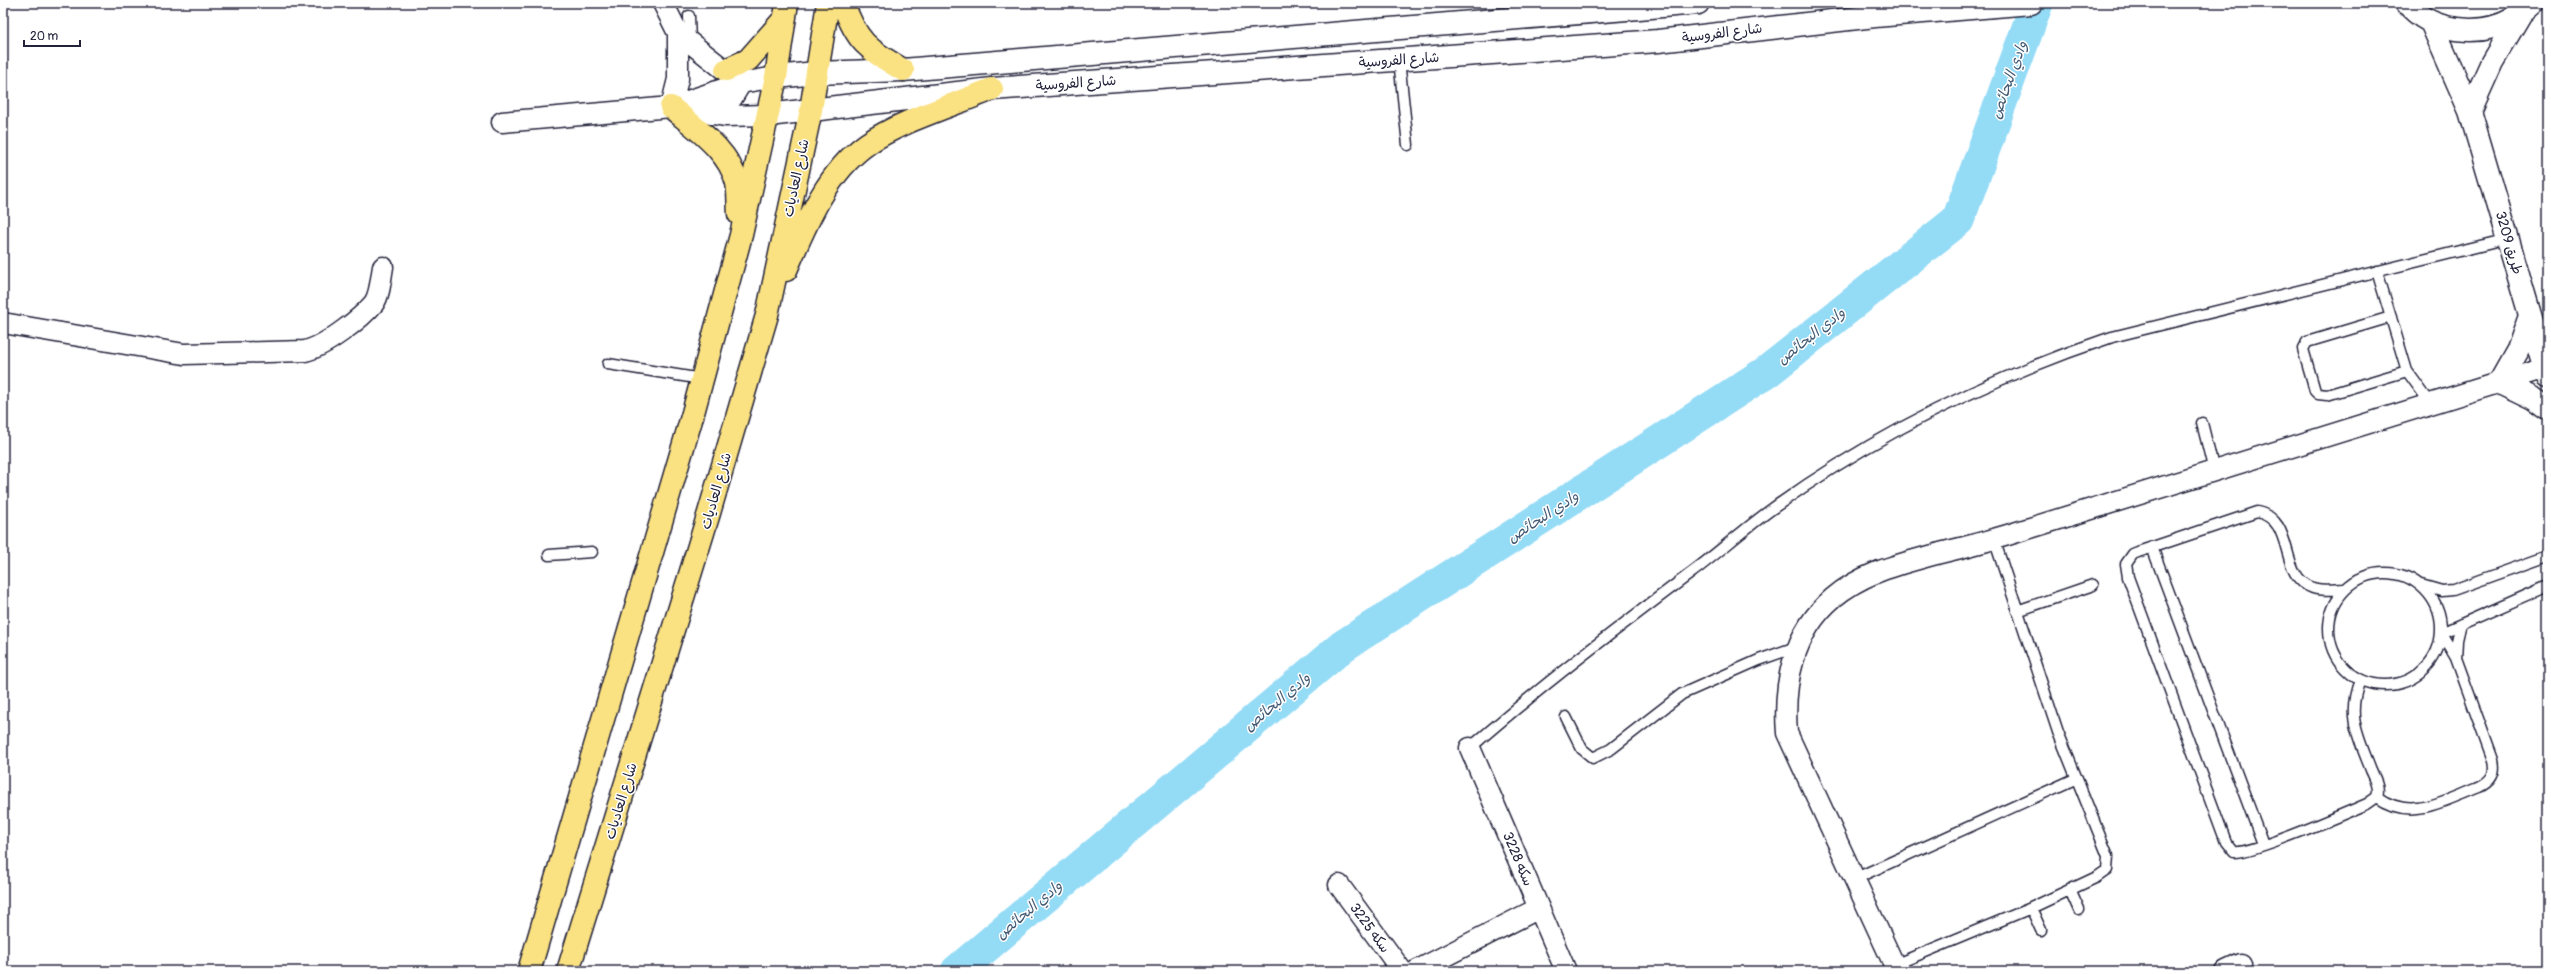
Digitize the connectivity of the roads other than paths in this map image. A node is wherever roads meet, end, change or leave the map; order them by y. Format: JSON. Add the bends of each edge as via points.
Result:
{"nodes":[{"id":1,"x":663,"y":3,"type":"edge"},
{"id":2,"x":828,"y":3,"type":"edge"},
{"id":3,"x":843,"y":3,"type":"edge"},
{"id":4,"x":1698,"y":3,"type":"edge"},
{"id":5,"x":2031,"y":3,"type":"edge"},
{"id":6,"x":2407,"y":4,"type":"edge"},
{"id":7,"x":1614,"y":6,"type":"edge"},
{"id":8,"x":2527,"y":7,"type":"edge"},
{"id":9,"x":786,"y":10,"type":"edge"},
{"id":10,"x":689,"y":16,"type":"dead end"},
{"id":11,"x":2431,"y":22,"type":"junction"},
{"id":12,"x":684,"y":39,"type":"junction"},
{"id":13,"x":1399,"y":60,"type":"junction"},
{"id":14,"x":903,"y":70,"type":"junction"},
{"id":15,"x":816,"y":73,"type":"junction"},
{"id":16,"x":734,"y":76,"type":"junction"},
{"id":17,"x":776,"y":77,"type":"junction"},
{"id":18,"x":992,"y":89,"type":"junction"},
{"id":19,"x":671,"y":107,"type":"junction"},
{"id":20,"x":811,"y":110,"type":"junction"},
{"id":21,"x":2470,"y":111,"type":"junction"},
{"id":22,"x":711,"y":114,"type":"junction"},
{"id":23,"x":768,"y":115,"type":"junction"},
{"id":24,"x":502,"y":122,"type":"dead end"},
{"id":25,"x":1408,"y":146,"type":"dead end"},
{"id":26,"x":741,"y":235,"type":"junction"},
{"id":27,"x":2508,"y":239,"type":"junction"},
{"id":28,"x":383,"y":267,"type":"dead end"},
{"id":29,"x":2377,"y":271,"type":"junction"},
{"id":30,"x":767,"y":316,"type":"junction"},
{"id":31,"x":2530,"y":316,"type":"junction"},
{"id":32,"x":2391,"y":317,"type":"junction"},
{"id":33,"x":3,"y":323,"type":"edge"},
{"id":34,"x":608,"y":364,"type":"dead end"},
{"id":35,"x":2407,"y":371,"type":"junction"},
{"id":36,"x":2547,"y":372,"type":"edge"},
{"id":37,"x":702,"y":380,"type":"junction"},
{"id":38,"x":2500,"y":382,"type":"junction"},
{"id":39,"x":2431,"y":404,"type":"junction"},
{"id":40,"x":2548,"y":409,"type":"edge"},
{"id":41,"x":2202,"y":423,"type":"dead end"},
{"id":42,"x":2214,"y":471,"type":"junction"},
{"id":43,"x":1994,"y":539,"type":"junction"},
{"id":44,"x":2152,"y":547,"type":"junction"},
{"id":45,"x":592,"y":552,"type":"dead end"},
{"id":46,"x":549,"y":555,"type":"dead end"},
{"id":47,"x":2548,"y":556,"type":"edge"},
{"id":48,"x":2419,"y":584,"type":"junction"},
{"id":49,"x":2093,"y":585,"type":"dead end"},
{"id":50,"x":2548,"y":586,"type":"edge"},
{"id":51,"x":2344,"y":589,"type":"junction"},
{"id":52,"x":2017,"y":611,"type":"junction"},
{"id":53,"x":2461,"y":624,"type":"junction"},
{"id":54,"x":2441,"y":633,"type":"junction"},
{"id":55,"x":1799,"y":646,"type":"junction"},
{"id":56,"x":2456,"y":658,"type":"junction"},
{"id":57,"x":2360,"y":680,"type":"junction"},
{"id":58,"x":1566,"y":717,"type":"dead end"},
{"id":59,"x":1470,"y":748,"type":"joint"},
{"id":60,"x":2078,"y":778,"type":"junction"},
{"id":61,"x":2377,"y":797,"type":"junction"},
{"id":62,"x":2263,"y":844,"type":"junction"},
{"id":63,"x":1854,"y":880,"type":"junction"},
{"id":64,"x":1339,"y":884,"type":"dead end"},
{"id":65,"x":2070,"y":890,"type":"junction"},
{"id":66,"x":1539,"y":908,"type":"junction"},
{"id":67,"x":2031,"y":908,"type":"junction"},
{"id":68,"x":2079,"y":910,"type":"dead end"},
{"id":69,"x":2041,"y":930,"type":"dead end"},
{"id":70,"x":1896,"y":968,"type":"edge"},
{"id":71,"x":529,"y":971,"type":"edge"},
{"id":72,"x":568,"y":971,"type":"edge"},
{"id":73,"x":1402,"y":971,"type":"edge"},
{"id":74,"x":1416,"y":971,"type":"edge"},
{"id":75,"x":1566,"y":971,"type":"edge"}],
"edges":[{"from":1,"to":12,"type":"street"},
{"from":2,"to":15,"type":"main road","name":"شارع العاديات"},
{"from":3,"to":14,"type":"main road","via":[[852,28],[869,49]]},
{"from":4,"to":7,"type":"main road","name":"شارع الفروسية"},
{"from":5,"to":13,"type":"main road","name":"شارع الفروسية","via":[[1875,16],[1658,41]]},
{"from":6,"to":11,"type":"main road"},
{"from":7,"to":14,"type":"main road","name":"شارع الفروسية"},
{"from":8,"to":11,"type":"main road","via":[[2513,19],[2487,29],[2458,30]]},
{"from":8,"to":21,"type":"main road","via":[[2492,62]]},
{"from":9,"to":16,"type":"main road"},
{"from":9,"to":17,"type":"main road"},
{"from":10,"to":12,"type":"lane"},
{"from":11,"to":21,"type":"main road","name":"طريق 3209"},
{"from":12,"to":16,"type":"street"},
{"from":12,"to":19,"type":"street"},
{"from":13,"to":18,"type":"main road","name":"شارع الفروسية"},
{"from":13,"to":25,"type":"lane"},
{"from":14,"to":15,"type":"main road","name":"شارع الفروسية"},
{"from":15,"to":17,"type":"main road","name":"شارع الفروسية"},
{"from":15,"to":20,"type":"main road","name":"شارع العاديات"},
{"from":16,"to":17,"type":"street"},
{"from":16,"to":19,"type":"street"},
{"from":16,"to":22,"type":"street","via":[[732,98]]},
{"from":17,"to":23,"type":"main road"},
{"from":18,"to":20,"type":"main road","name":"شارع الفروسية"},
{"from":18,"to":30,"type":"main road","via":[[895,129],[867,144],[846,163],[822,196]]},
{"from":19,"to":22,"type":"street"},
{"from":19,"to":24,"type":"street"},
{"from":19,"to":26,"type":"main road","via":[[714,145],[729,165],[737,183]]},
{"from":20,"to":23,"type":"main road","name":"شارع الفروسية"},
{"from":20,"to":30,"type":"main road","name":"شارع العاديات"},
{"from":21,"to":27,"type":"main road","name":"طريق 3209"},
{"from":22,"to":23,"type":"street"},
{"from":23,"to":26,"type":"main road"},
{"from":26,"to":37,"type":"main road"},
{"from":27,"to":29,"type":"lane"},
{"from":27,"to":31,"type":"main road","name":"طريق 3209"},
{"from":28,"to":33,"type":"street","via":[[374,303],[348,326],[316,348],[305,351],[184,354]]},
{"from":29,"to":32,"type":"lane"},
{"from":29,"to":59,"type":"lane","via":[[2112,337],[2063,353],[1996,380],[1924,415],[1848,458],[1771,509],[1528,698]]},
{"from":30,"to":72,"type":"main road","name":"شارع العاديات","via":[[707,521]]},
{"from":31,"to":36,"type":"main road","name":"طريق 3209"},
{"from":31,"to":38,"type":"main road","via":[[2518,350]]},
{"from":32,"to":35,"type":"lane"},
{"from":32,"to":35,"type":"lane","via":[[2308,342],[2304,349],[2314,387],[2318,394],[2327,395]]},
{"from":34,"to":37,"type":"lane"},
{"from":35,"to":39,"type":"lane"},
{"from":36,"to":38,"type":"street"},
{"from":37,"to":71,"type":"main road"},
{"from":38,"to":39,"type":"street"},
{"from":38,"to":40,"type":"main road","via":[[2533,398]]},
{"from":39,"to":42,"type":"street"},
{"from":41,"to":42,"type":"lane"},
{"from":42,"to":43,"type":"street"},
{"from":43,"to":52,"type":"lane"},
{"from":43,"to":55,"type":"street","via":[[1880,570],[1854,582],[1813,621]]},
{"from":44,"to":51,"type":"lane","via":[[2248,514],[2267,514],[2280,528],[2294,571],[2302,581],[2312,588]]},
{"from":44,"to":62,"type":"lane"},
{"from":44,"to":62,"type":"lane","via":[[2133,554],[2126,564],[2126,571],[2226,842],[2229,848],[2240,853]]},
{"from":45,"to":46,"type":"lane"},
{"from":47,"to":48,"type":"lane","via":[[2453,590],[2442,591]]},
{"from":48,"to":51,"type":"lane","via":[[2405,576],[2389,572],[2372,574]]},
{"from":48,"to":54,"type":"lane","via":[[2432,598],[2440,615]]},
{"from":49,"to":52,"type":"lane"},
{"from":50,"to":53,"type":"lane"},
{"from":51,"to":57,"type":"lane","via":[[2334,604],[2329,621],[2329,639],[2338,660],[2346,670]]},
{"from":52,"to":60,"type":"lane","via":[[2058,732]]},
{"from":53,"to":54,"type":"lane"},
{"from":53,"to":56,"type":"lane"},
{"from":54,"to":56,"type":"lane"},
{"from":54,"to":57,"type":"lane","via":[[2437,651],[2428,667],[2413,678],[2396,685],[2378,685]]},
{"from":55,"to":58,"type":"lane","via":[[1759,660],[1682,694],[1611,749],[1593,758],[1582,749]]},
{"from":55,"to":63,"type":"street","via":[[1788,674],[1785,696],[1787,733]]},
{"from":56,"to":61,"type":"lane","via":[[2493,760],[2495,768],[2492,777],[2487,784],[2412,810],[2399,809]]},
{"from":57,"to":61,"type":"lane","via":[[2355,694],[2353,722],[2377,783]]},
{"from":59,"to":66,"type":"street","name":"سكه 3228"},
{"from":60,"to":63,"type":"lane"},
{"from":60,"to":65,"type":"lane","via":[[2109,861],[2103,874]]},
{"from":61,"to":62,"type":"lane","via":[[2367,804]]},
{"from":63,"to":70,"type":"street"},
{"from":64,"to":73,"type":"street","name":"سكه 3225"},
{"from":65,"to":67,"type":"lane"},
{"from":65,"to":68,"type":"lane"},
{"from":66,"to":74,"type":"street"},
{"from":66,"to":75,"type":"street","name":"سكه 3228"},
{"from":67,"to":69,"type":"lane"},
{"from":67,"to":70,"type":"lane"}]}
